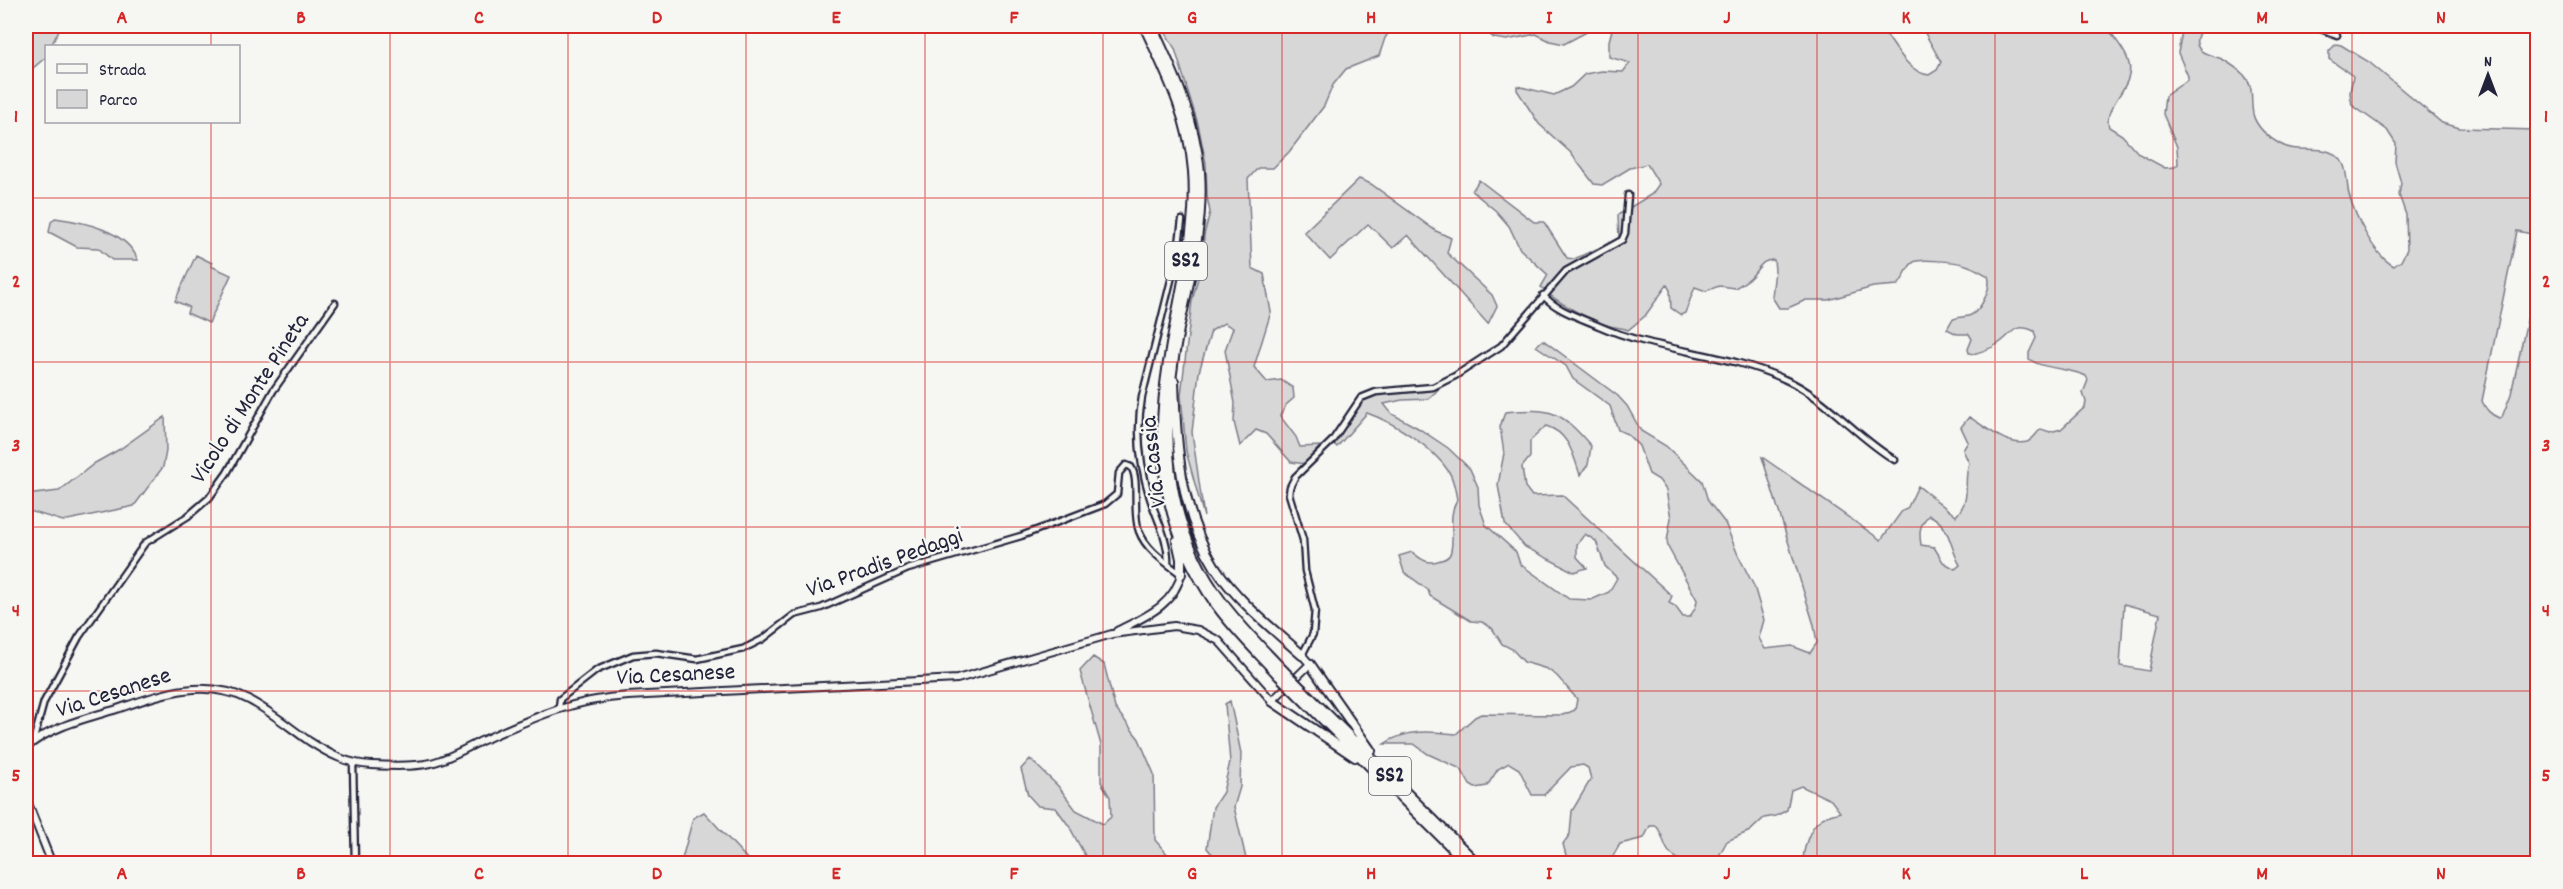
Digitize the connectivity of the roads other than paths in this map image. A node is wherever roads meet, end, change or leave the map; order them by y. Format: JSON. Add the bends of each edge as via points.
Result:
{"nodes":[{"id":1,"x":1144,"y":26,"type":"edge"},
{"id":2,"x":1152,"y":26,"type":"edge"},
{"id":3,"x":2313,"y":26,"type":"edge"},
{"id":4,"x":2337,"y":35,"type":"dead end"},
{"id":5,"x":1629,"y":195,"type":"dead end"},
{"id":6,"x":1182,"y":220,"type":"dead end"},
{"id":7,"x":1543,"y":295,"type":"junction"},
{"id":8,"x":335,"y":303,"type":"dead end"},
{"id":9,"x":1173,"y":362,"type":"junction"},
{"id":10,"x":1895,"y":460,"type":"dead end"},
{"id":11,"x":1168,"y":505,"type":"junction"},
{"id":12,"x":1168,"y":564,"type":"junction"},
{"id":13,"x":1181,"y":574,"type":"junction"},
{"id":14,"x":1112,"y":634,"type":"junction"},
{"id":15,"x":1302,"y":655,"type":"junction"},
{"id":16,"x":1310,"y":664,"type":"junction"},
{"id":17,"x":1282,"y":674,"type":"junction"},
{"id":18,"x":1300,"y":692,"type":"junction"},
{"id":19,"x":1272,"y":700,"type":"junction"},
{"id":20,"x":559,"y":708,"type":"junction"},
{"id":21,"x":33,"y":742,"type":"junction"},
{"id":22,"x":26,"y":748,"type":"edge"},
{"id":23,"x":353,"y":763,"type":"junction"},
{"id":24,"x":1384,"y":770,"type":"junction"},
{"id":25,"x":1392,"y":786,"type":"junction"},
{"id":26,"x":26,"y":798,"type":"edge"},
{"id":27,"x":52,"y":864,"type":"edge"},
{"id":28,"x":355,"y":864,"type":"edge"},
{"id":29,"x":1468,"y":864,"type":"edge"},
{"id":30,"x":1478,"y":864,"type":"edge"}],
"edges":[{"from":1,"to":11,"type":"highway","name":"Via Cassia","number":"SS2","via":[[1185,122],[1194,183],[1191,240],[1167,360],[1161,417],[1161,459]]},
{"from":2,"to":9,"type":"highway","name":"Via Cassia","number":"SS2","via":[[1190,114],[1200,171],[1197,241]]},
{"from":3,"to":4,"type":"street"},
{"from":5,"to":7,"type":"street","via":[[1622,240],[1570,267]]},
{"from":6,"to":12,"type":"street","via":[[1139,420],[1148,488],[1168,544]]},
{"from":7,"to":10,"type":"street","via":[[1547,301],[1621,334],[1758,369],[1786,380]]},
{"from":7,"to":15,"type":"street","via":[[1501,346],[1445,382],[1363,397],[1332,441],[1293,480],[1289,494],[1303,540],[1305,571],[1316,610],[1313,634]]},
{"from":8,"to":21,"type":"street","name":"Vicolo di Monte Pineta","via":[[273,391],[219,486],[194,512],[145,543],[79,637],[46,696]]},
{"from":9,"to":15,"type":"highway","via":[[1178,456],[1200,537],[1235,593]]},
{"from":9,"to":17,"type":"highway","name":"Via Cassia","number":"SS2","via":[[1168,405],[1169,456],[1175,501],[1186,534],[1222,602]]},
{"from":11,"to":13,"type":"highway","via":[[1181,556]]},
{"from":11,"to":17,"type":"highway","name":"Via Cassia","number":"SS2","via":[[1180,540],[1216,604]]},
{"from":12,"to":13,"type":"street","name":"Via Pradis Pedaggi"},
{"from":12,"to":20,"type":"street","name":"Via Pradis Pedaggi","via":[[1139,532],[1134,473],[1126,465],[1120,471],[1116,496],[1105,504],[1021,536],[901,572],[818,610],[794,615],[763,639],[731,653],[697,659],[652,653],[624,658],[581,681],[560,699]]},
{"from":13,"to":14,"type":"street","via":[[1174,592],[1159,608]]},
{"from":14,"to":19,"type":"street","name":"Via Cesanese","via":[[1170,626],[1202,631],[1225,646]]},
{"from":14,"to":20,"type":"street","name":"Via Cesanese","via":[[957,679],[606,698]]},
{"from":15,"to":16,"type":"street"},
{"from":16,"to":19,"type":"street"},
{"from":16,"to":24,"type":"highway"},
{"from":17,"to":18,"type":"highway","name":"Via Cassia","number":"SS2","bridge":true},
{"from":18,"to":24,"type":"highway","name":"Via Cassia","number":"SS2"},
{"from":18,"to":25,"type":"highway","name":"Via Cassia","number":"SS2"},
{"from":19,"to":25,"type":"highway"},
{"from":20,"to":23,"type":"street","name":"Via Cesanese","via":[[433,762],[391,766]]},
{"from":21,"to":22,"type":"street","name":"Via Cesanese"},
{"from":21,"to":23,"type":"street","name":"Via Cesanese","via":[[88,718],[155,696],[181,689],[210,688],[247,699],[322,749]]},
{"from":23,"to":28,"type":"street"},
{"from":24,"to":30,"type":"highway","name":"Via Cassia","number":"SS2"},
{"from":25,"to":29,"type":"highway","name":"Via Cassia","number":"SS2"},
{"from":26,"to":27,"type":"street"}]}
